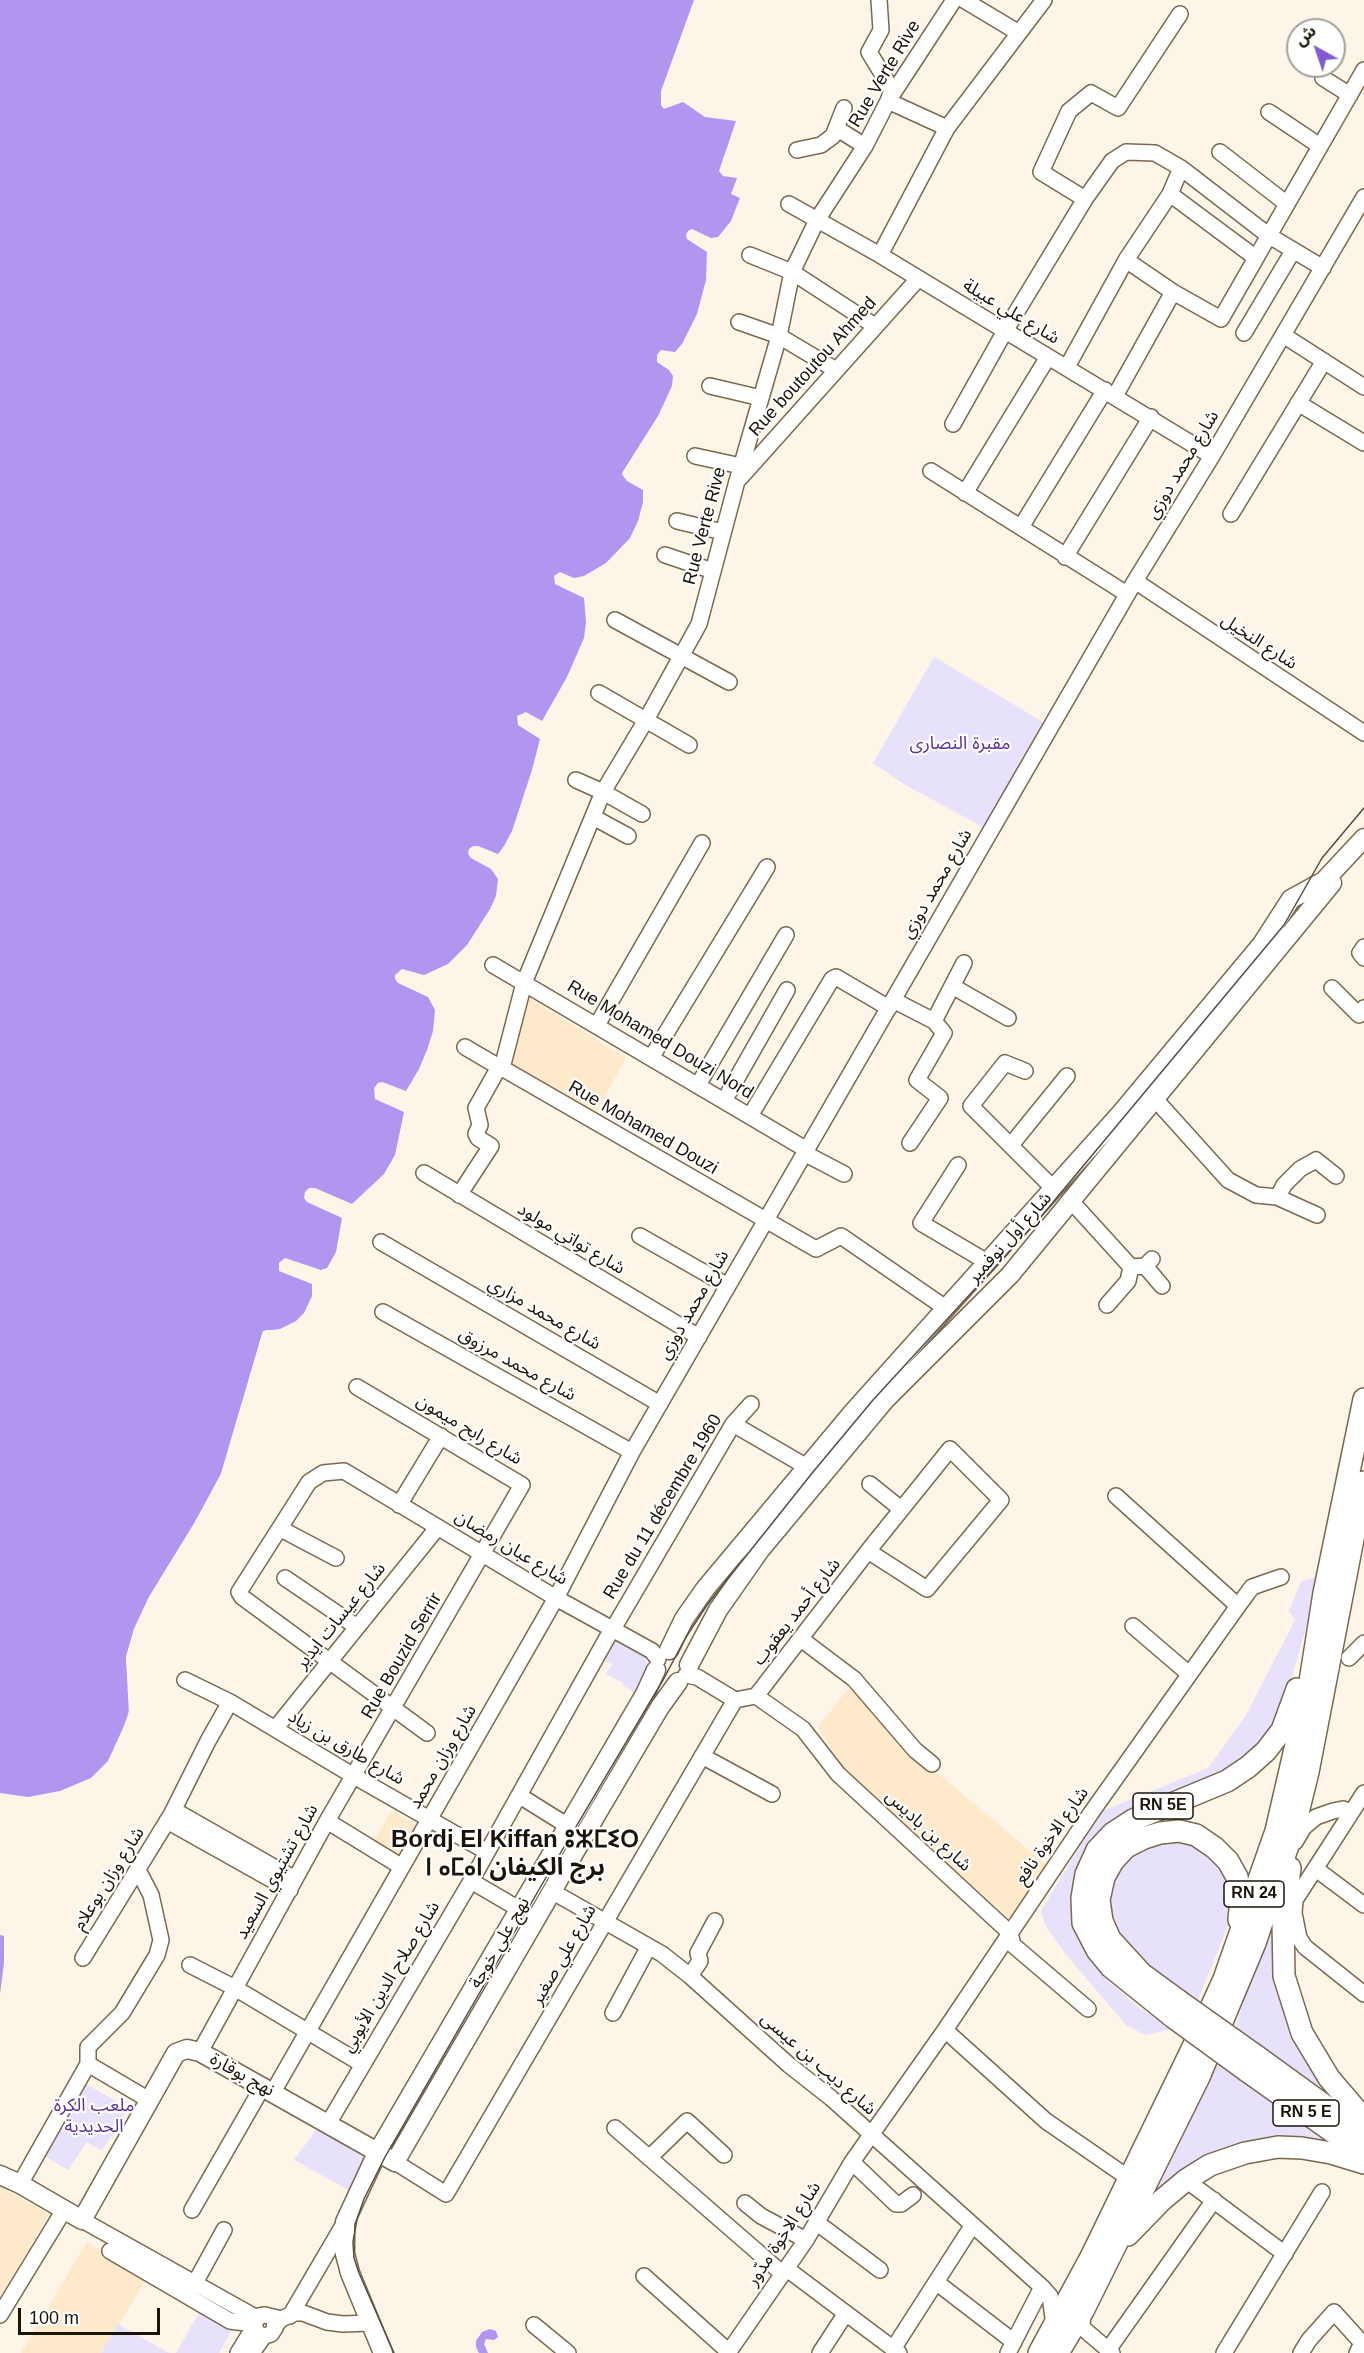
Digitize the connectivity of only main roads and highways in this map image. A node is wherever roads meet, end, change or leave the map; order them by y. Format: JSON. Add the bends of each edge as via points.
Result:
{"nodes":[{"id":1,"x":1363,"y":849,"type":"edge"},
{"id":2,"x":1364,"y":1399,"type":"edge"},
{"id":3,"x":1364,"y":1482,"type":"edge"},
{"id":4,"x":1324,"y":1593,"type":"junction"},
{"id":5,"x":661,"y":1659,"type":"junction"},
{"id":6,"x":684,"y":1674,"type":"junction"},
{"id":7,"x":1295,"y":1834,"type":"junction"},
{"id":8,"x":1224,"y":1979,"type":"junction"},
{"id":9,"x":1176,"y":2009,"type":"junction"},
{"id":10,"x":1251,"y":2063,"type":"junction"},
{"id":11,"x":1364,"y":2120,"type":"edge"},
{"id":12,"x":1364,"y":2133,"type":"edge"},
{"id":13,"x":377,"y":2153,"type":"junction"},
{"id":14,"x":1364,"y":2154,"type":"edge"},
{"id":15,"x":395,"y":2162,"type":"joint"},
{"id":16,"x":1364,"y":2163,"type":"edge"},
{"id":17,"x":0,"y":2175,"type":"edge"},
{"id":18,"x":1112,"y":2253,"type":"junction"},
{"id":19,"x":383,"y":2353,"type":"edge"},
{"id":20,"x":1039,"y":2353,"type":"edge"},
{"id":21,"x":1058,"y":2353,"type":"edge"}],
"edges":[{"from":1,"to":5,"type":"main road","name":"شارع أول نوفمبر","via":[[1324,881],[1292,899],[1262,944],[1121,1113],[853,1412],[705,1589]]},
{"from":1,"to":6,"type":"main road","name":"شارع أول نوفمبر","via":[[1311,907],[1010,1275],[885,1400],[760,1550],[718,1610]]},
{"from":2,"to":4,"type":"highway","number":"RN 24"},
{"from":3,"to":7,"type":"highway","number":"RN 24"},
{"from":4,"to":8,"type":"highway","number":"RN 24","via":[[1309,1688],[1276,1831]]},
{"from":4,"to":9,"type":"highway","number":"RN 5E","via":[[1295,1698],[1282,1730],[1266,1751],[1227,1781],[1162,1806],[1113,1833],[1097,1850],[1086,1874],[1083,1923],[1097,1950],[1111,1967]]},
{"from":5,"to":6,"type":"main road","via":[[662,1679],[669,1682]]},
{"from":5,"to":6,"type":"main road","via":[[681,1652],[685,1656]]},
{"from":5,"to":13,"type":"main road","name":"نهج علي خوجة","via":[[645,1694]]},
{"from":6,"to":15,"type":"main road","name":"نهج علي خوجة","via":[[642,1737]]},
{"from":7,"to":11,"type":"highway","via":[[1283,1921],[1284,1976],[1302,2033],[1329,2078]]},
{"from":7,"to":18,"type":"highway","number":"RN 24","via":[[1199,2077]]},
{"from":8,"to":9,"type":"highway","number":"RN 5E","via":[[1241,1898],[1237,1877],[1228,1861],[1196,1835],[1179,1831],[1160,1833],[1126,1847],[1104,1877],[1099,1900],[1102,1921],[1110,1939],[1131,1964]]},
{"from":8,"to":20,"type":"highway","number":"RN 24","via":[[1130,2179]]},
{"from":9,"to":10,"type":"highway","number":"RN 5E","bridge":true},
{"from":10,"to":12,"type":"highway","number":"RN 5 E"},
{"from":10,"to":14,"type":"highway","number":"RN 5 E"},
{"from":13,"to":15,"type":"main road","name":"نهج بوقارة"},
{"from":13,"to":17,"type":"main road","name":"نهج بوقارة","via":[[268,2089],[200,2052],[187,2049],[176,2053],[82,2220]]},
{"from":13,"to":19,"type":"main road","name":"نهج علي خوجة","via":[[345,2222],[345,2254]]},
{"from":16,"to":18,"type":"highway","via":[[1331,2153],[1278,2147],[1210,2165],[1186,2180],[1139,2222]]},
{"from":18,"to":21,"type":"highway","number":"RN 24"}]}
